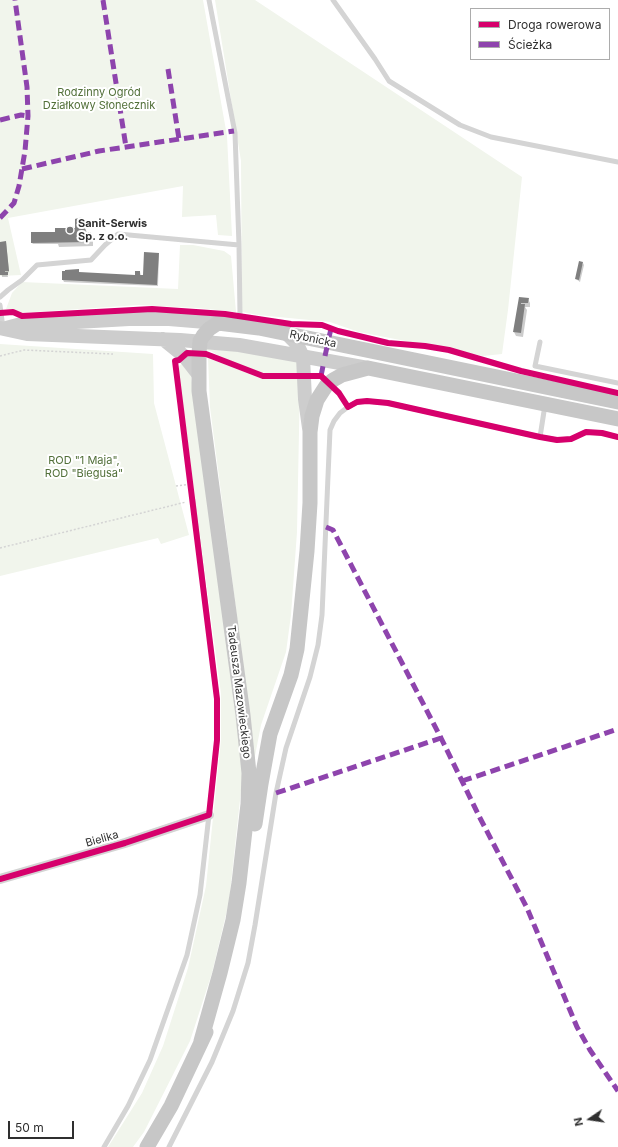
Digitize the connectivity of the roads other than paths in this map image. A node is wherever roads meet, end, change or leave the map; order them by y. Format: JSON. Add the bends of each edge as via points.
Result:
{"nodes":[{"id":1,"x":209,"y":0,"type":"edge"},
{"id":2,"x":332,"y":0,"type":"edge"},
{"id":3,"x":618,"y":162,"type":"edge"},
{"id":4,"x":239,"y":245,"type":"junction"},
{"id":5,"x":0,"y":297,"type":"edge"},
{"id":6,"x":0,"y":305,"type":"edge"},
{"id":7,"x":240,"y":315,"type":"dead end"},
{"id":8,"x":218,"y":323,"type":"junction"},
{"id":9,"x":2,"y":328,"type":"edge"},
{"id":10,"x":286,"y":333,"type":"junction"},
{"id":11,"x":163,"y":339,"type":"junction"},
{"id":12,"x":200,"y":341,"type":"junction"},
{"id":13,"x":540,"y":342,"type":"dead end"},
{"id":14,"x":303,"y":357,"type":"junction"},
{"id":15,"x":368,"y":368,"type":"junction"},
{"id":16,"x":198,"y":374,"type":"junction"},
{"id":17,"x":618,"y":383,"type":"edge"},
{"id":18,"x":618,"y":402,"type":"edge"},
{"id":19,"x":546,"y":404,"type":"junction"},
{"id":20,"x":618,"y":419,"type":"edge"},
{"id":21,"x":310,"y":432,"type":"junction"},
{"id":22,"x":540,"y":437,"type":"junction"},
{"id":23,"x":618,"y":437,"type":"edge"},
{"id":24,"x":193,"y":500,"type":"road end"},
{"id":25,"x":209,"y":815,"type":"junction"},
{"id":26,"x":0,"y":879,"type":"edge"},
{"id":27,"x":202,"y":1041,"type":"junction"},
{"id":28,"x":104,"y":1147,"type":"edge"},
{"id":29,"x":147,"y":1147,"type":"edge"},
{"id":30,"x":169,"y":1147,"type":"edge"}],
"edges":[{"from":1,"to":4,"type":"lane","via":[[235,133]]},
{"from":2,"to":3,"type":"lane","via":[[389,81],[460,125],[491,137]]},
{"from":4,"to":5,"type":"lane","via":[[118,234],[91,260],[37,265]]},
{"from":4,"to":7,"type":"lane"},
{"from":6,"to":9,"type":"lane"},
{"from":8,"to":9,"type":"main road","name":"Rybnicka","via":[[129,319],[21,324]]},
{"from":8,"to":10,"type":"main road","name":"Rybnicka"},
{"from":8,"to":12,"type":"main road","via":[[209,329]]},
{"from":9,"to":11,"type":"main road","name":"Rybnicka","via":[[27,334]]},
{"from":10,"to":14,"type":"main road","via":[[297,344]]},
{"from":10,"to":18,"type":"main road","name":"Rybnicka"},
{"from":11,"to":12,"type":"main road","name":"Rybnicka"},
{"from":11,"to":16,"type":"main road","via":[[184,356]]},
{"from":12,"to":14,"type":"main road","name":"Rybnicka"},
{"from":12,"to":16,"type":"main road","name":"Tadeusza Mazowieckiego"},
{"from":13,"to":17,"type":"lane","via":[[535,366]]},
{"from":14,"to":15,"type":"main road","name":"Rybnicka"},
{"from":14,"to":21,"type":"main road","name":"Tadeusza Mazowieckiego"},
{"from":15,"to":19,"type":"main road","name":"Rybnicka"},
{"from":15,"to":21,"type":"main road","via":[[342,375],[326,386],[317,400]]},
{"from":16,"to":27,"type":"main road","name":"Tadeusza Mazowieckiego","via":[[249,773],[248,804],[233,920]]},
{"from":19,"to":20,"type":"main road","name":"Rybnicka"},
{"from":19,"to":22,"type":"lane"},
{"from":21,"to":27,"type":"main road","name":"Tadeusza Mazowieckiego","via":[[310,503],[297,648],[291,675],[270,734],[233,963],[217,1010]]},
{"from":22,"to":23,"type":"lane","via":[[571,439],[586,432]]},
{"from":22,"to":30,"type":"lane","via":[[388,403],[367,401],[348,407],[334,421],[330,430],[322,615],[318,645],[286,748],[276,793],[248,963],[233,1011],[212,1062]]},
{"from":24,"to":25,"type":"lane","via":[[218,699],[217,740]]},
{"from":25,"to":26,"type":"street","name":"Bielika","via":[[125,843]]},
{"from":25,"to":28,"type":"lane","via":[[200,895],[187,955],[150,1060],[128,1106]]},
{"from":27,"to":29,"type":"main road","name":"Tadeusza Mazowieckiego","via":[[172,1106]]}]}
